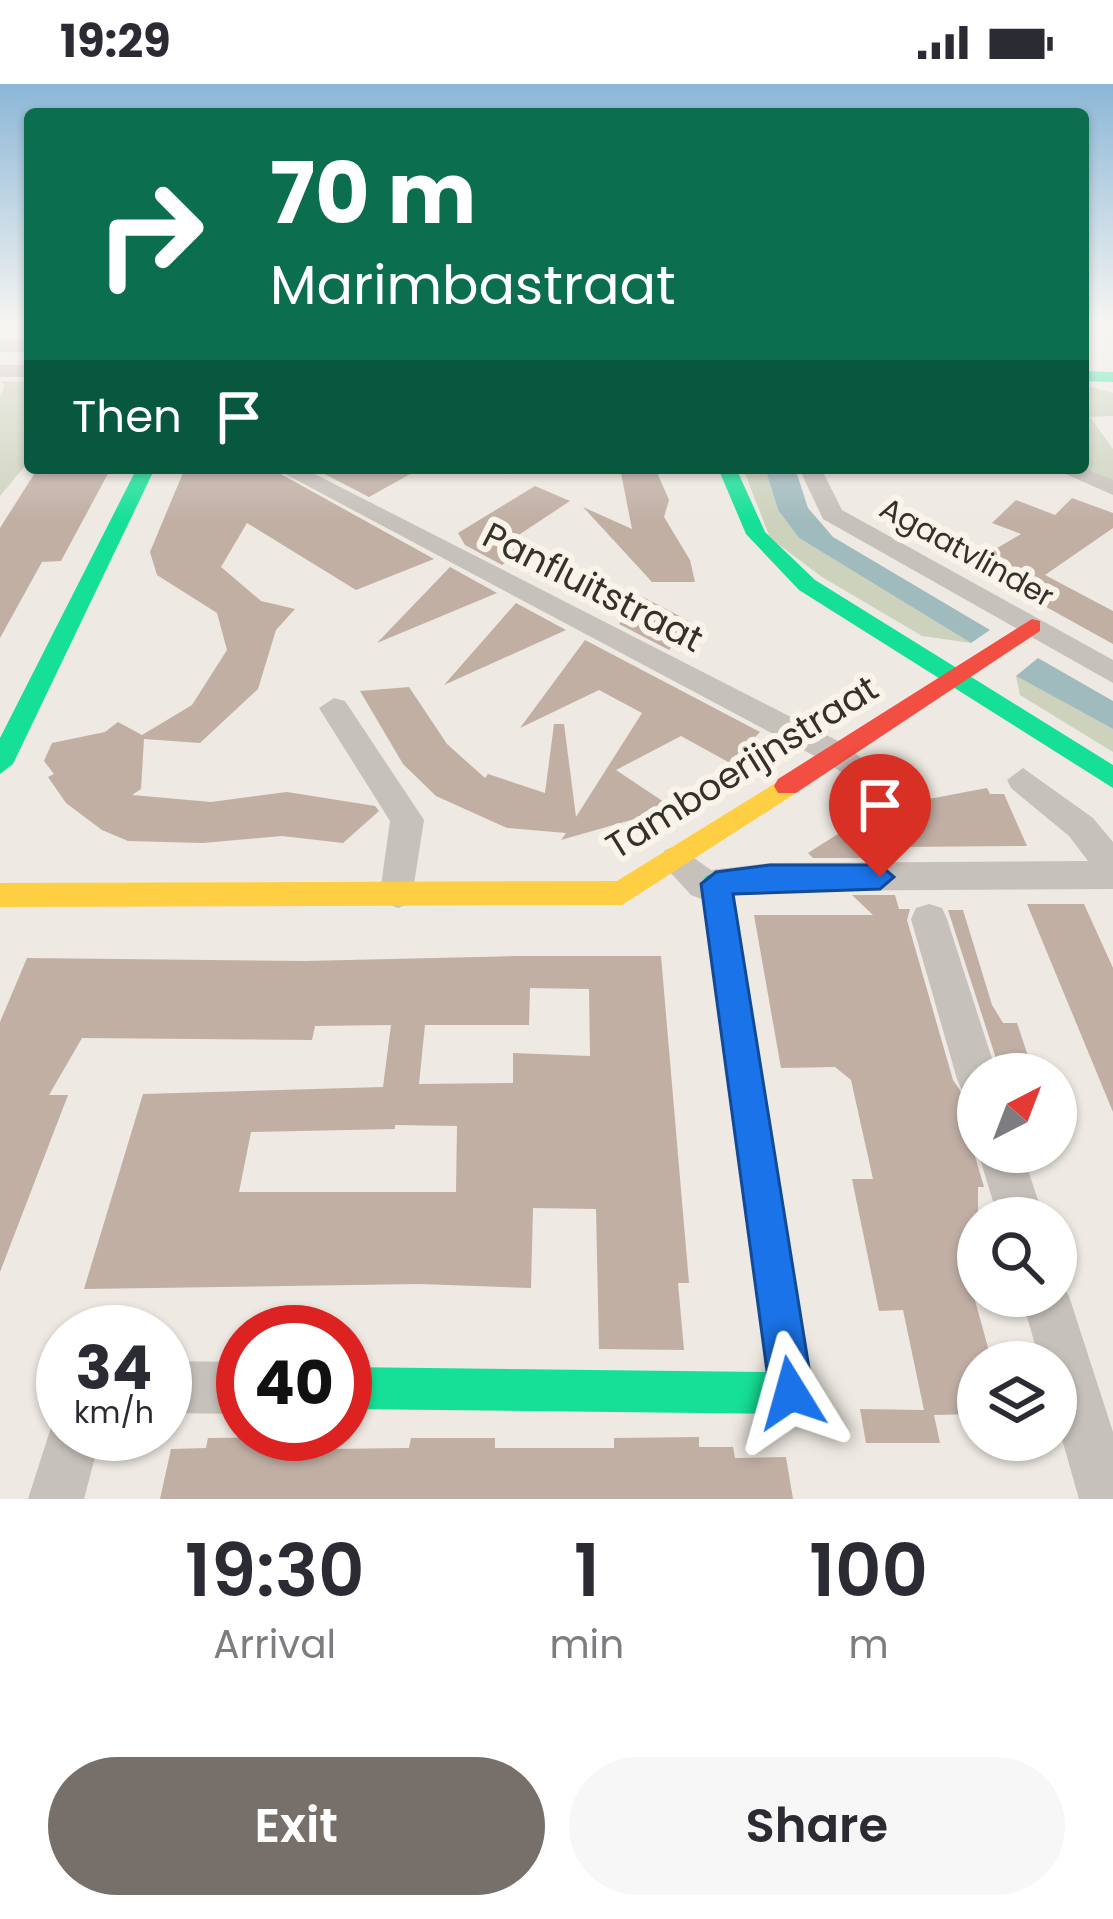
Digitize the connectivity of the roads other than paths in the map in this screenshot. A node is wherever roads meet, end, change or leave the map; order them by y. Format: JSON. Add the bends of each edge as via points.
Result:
{"nodes":[{"id":1,"x":143,"y":474,"type":"edge"},
{"id":2,"x":297,"y":474,"type":"edge"},
{"id":3,"x":730,"y":474,"type":"edge"},
{"id":4,"x":813,"y":474,"type":"edge"},
{"id":5,"x":1078,"y":474,"type":"edge"},
{"id":6,"x":1113,"y":488,"type":"edge"},
{"id":7,"x":1032,"y":626,"type":"junction"},
{"id":8,"x":1113,"y":673,"type":"edge"},
{"id":9,"x":957,"y":676,"type":"junction"},
{"id":10,"x":33,"y":699,"type":"junction"},
{"id":11,"x":0,"y":700,"type":"edge"},
{"id":12,"x":334,"y":708,"type":"dead end"},
{"id":13,"x":835,"y":753,"type":"junction"},
{"id":14,"x":0,"y":764,"type":"edge"},
{"id":15,"x":864,"y":775,"type":"dead end"},
{"id":16,"x":1113,"y":778,"type":"edge"},
{"id":17,"x":1023,"y":780,"type":"dead end"},
{"id":18,"x":677,"y":860,"type":"junction"},
{"id":19,"x":1113,"y":871,"type":"edge"},
{"id":20,"x":716,"y":884,"type":"junction"},
{"id":21,"x":398,"y":893,"type":"junction"},
{"id":22,"x":0,"y":895,"type":"edge"},
{"id":23,"x":929,"y":919,"type":"dead end"},
{"id":24,"x":970,"y":1053,"type":"edge"},
{"id":25,"x":1051,"y":1317,"type":"edge"},
{"id":26,"x":372,"y":1388,"type":"edge"},
{"id":27,"x":67,"y":1461,"type":"edge"},
{"id":28,"x":56,"y":1499,"type":"edge"},
{"id":29,"x":1107,"y":1499,"type":"edge"}],
"edges":[{"from":1,"to":10,"type":"street"},
{"from":2,"to":13,"type":"street","name":"Panfluitstraat"},
{"from":3,"to":9,"type":"street","via":[[743,520],[765,552]]},
{"from":4,"to":7,"type":"street","name":"Agaatvlinder","via":[[832,514]]},
{"from":5,"to":6,"type":"street"},
{"from":7,"to":8,"type":"street","name":"Agaatvlinder"},
{"from":7,"to":9,"type":"street","name":"Tamboerijnstraat"},
{"from":9,"to":13,"type":"street","name":"Tamboerijnstraat"},
{"from":9,"to":16,"type":"street"},
{"from":10,"to":11,"type":"street"},
{"from":10,"to":14,"type":"street"},
{"from":12,"to":21,"type":"street","via":[[407,820]]},
{"from":13,"to":15,"type":"street","name":"Panfluitstraat"},
{"from":13,"to":18,"type":"street","name":"Tamboerijnstraat"},
{"from":17,"to":19,"type":"street","via":[[1082,827]]},
{"from":18,"to":20,"type":"street","via":[[704,885]]},
{"from":18,"to":21,"type":"street","name":"Tamboerijnstraat","via":[[622,893]]},
{"from":19,"to":20,"type":"street"},
{"from":20,"to":26,"type":"street","via":[[791,1393]]},
{"from":21,"to":22,"type":"street","name":"Tamboerijnstraat"},
{"from":23,"to":24,"type":"street"},
{"from":25,"to":29,"type":"street"},
{"from":27,"to":28,"type":"street"}]}
